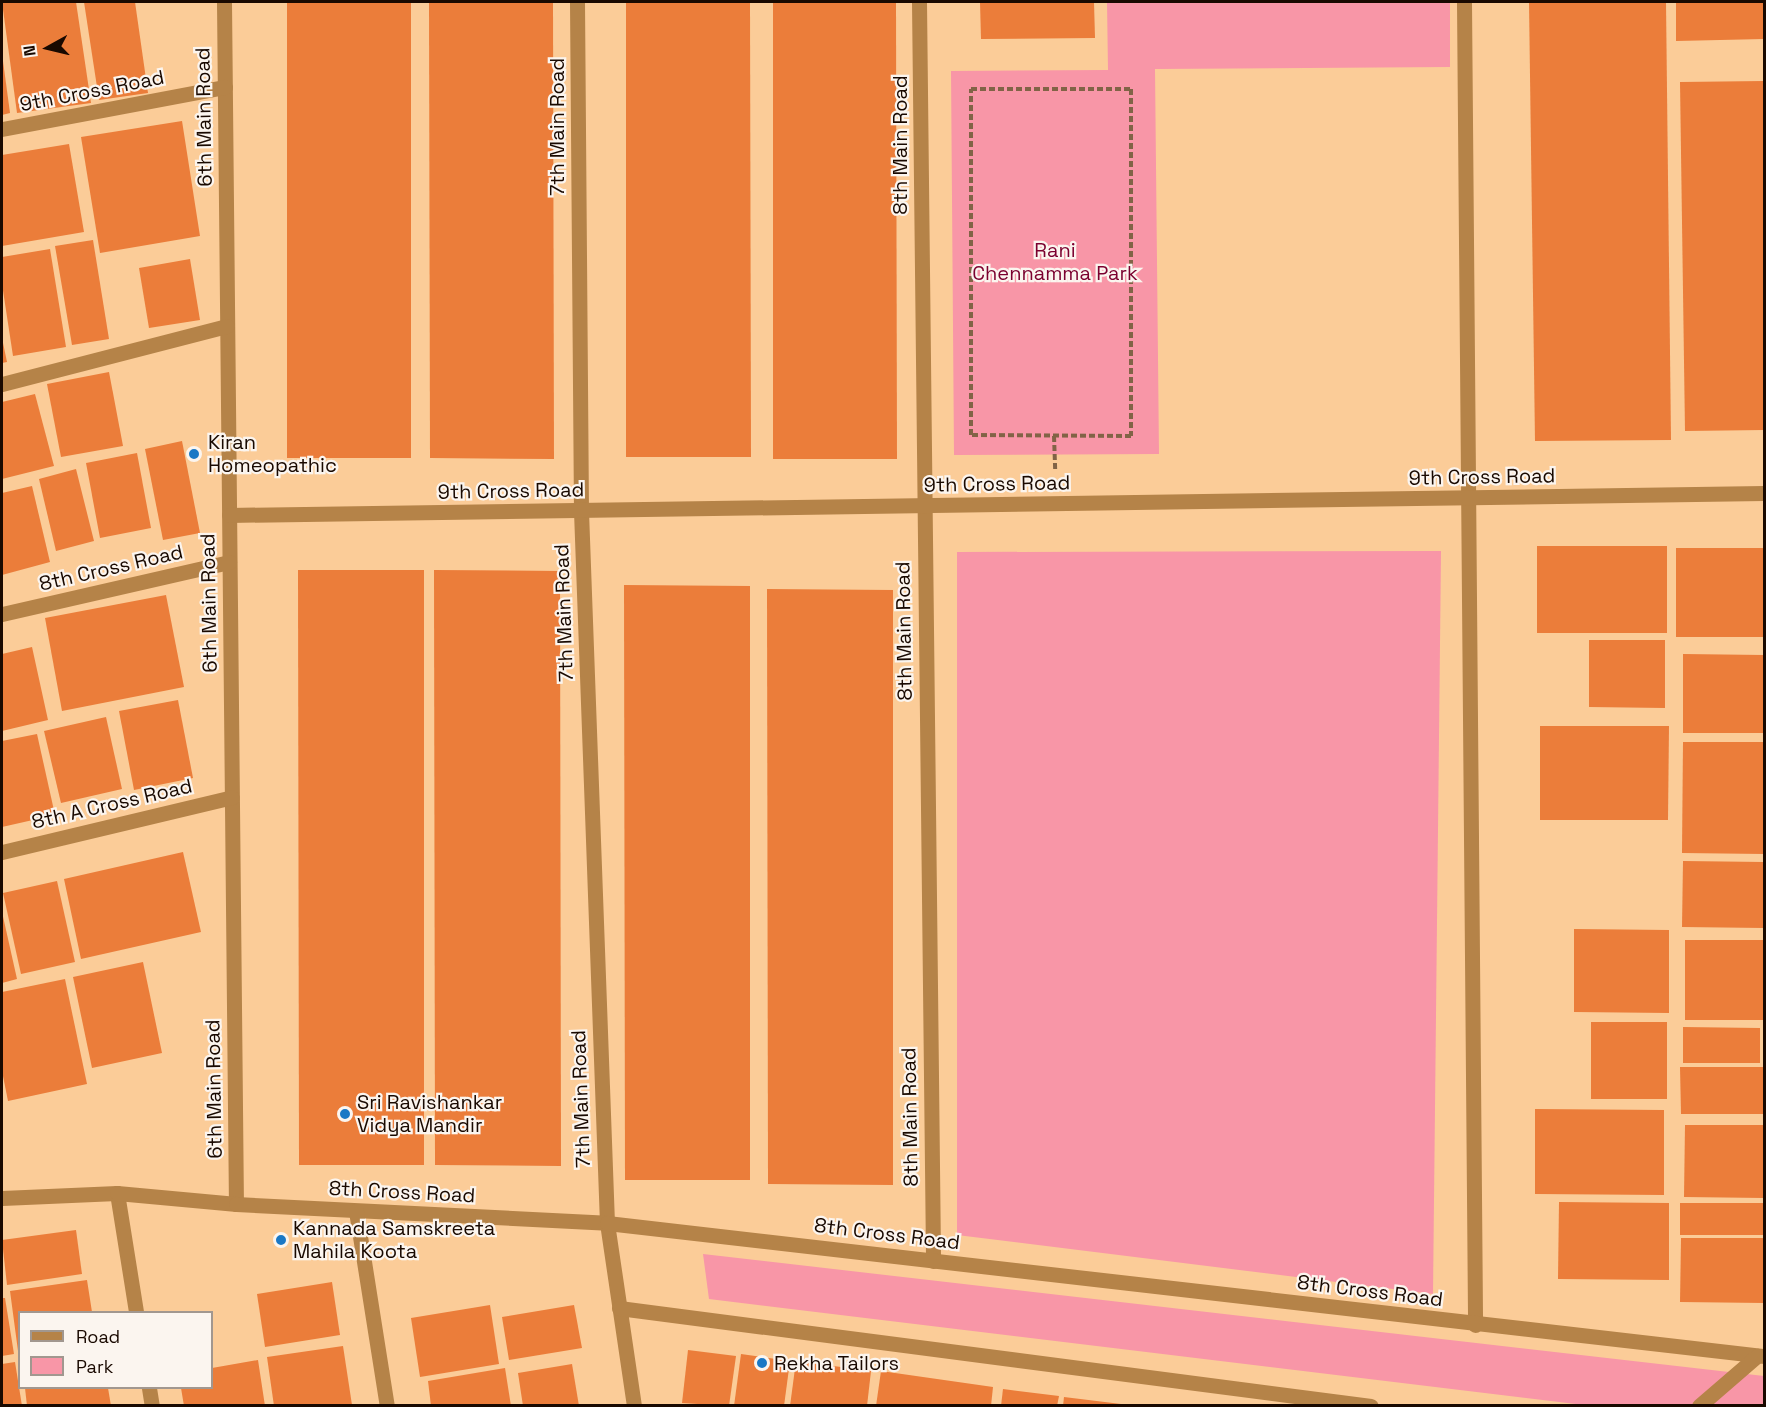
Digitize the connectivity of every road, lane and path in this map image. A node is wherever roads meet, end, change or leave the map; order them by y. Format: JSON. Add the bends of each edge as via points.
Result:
{"nodes":[{"id":1,"x":224,"y":2,"type":"edge"},
{"id":2,"x":577,"y":2,"type":"edge"},
{"id":3,"x":920,"y":2,"type":"edge"},
{"id":4,"x":1464,"y":2,"type":"edge"},
{"id":5,"x":225,"y":87,"type":"junction"},
{"id":6,"x":2,"y":129,"type":"edge"},
{"id":7,"x":227,"y":326,"type":"junction"},
{"id":8,"x":2,"y":384,"type":"edge"},
{"id":9,"x":971,"y":435,"type":"joint"},
{"id":10,"x":1764,"y":494,"type":"edge"},
{"id":11,"x":1468,"y":498,"type":"junction"},
{"id":12,"x":924,"y":506,"type":"junction"},
{"id":13,"x":581,"y":511,"type":"junction"},
{"id":14,"x":229,"y":515,"type":"junction"},
{"id":15,"x":229,"y":562,"type":"junction"},
{"id":16,"x":2,"y":614,"type":"edge"},
{"id":17,"x":232,"y":797,"type":"junction"},
{"id":18,"x":2,"y":852,"type":"edge"},
{"id":19,"x":117,"y":1193,"type":"junction"},
{"id":20,"x":2,"y":1198,"type":"edge"},
{"id":21,"x":236,"y":1204,"type":"junction"},
{"id":22,"x":356,"y":1211,"type":"junction"},
{"id":23,"x":607,"y":1223,"type":"junction"},
{"id":24,"x":933,"y":1261,"type":"junction"},
{"id":25,"x":620,"y":1308,"type":"junction"},
{"id":26,"x":136,"y":1311,"type":"edge"},
{"id":27,"x":1475,"y":1325,"type":"junction"},
{"id":28,"x":1761,"y":1356,"type":"edge"},
{"id":29,"x":148,"y":1389,"type":"edge"},
{"id":30,"x":152,"y":1406,"type":"edge"},
{"id":31,"x":387,"y":1406,"type":"edge"},
{"id":32,"x":634,"y":1406,"type":"edge"},
{"id":33,"x":1371,"y":1406,"type":"edge"},
{"id":34,"x":1700,"y":1406,"type":"edge"}],
"edges":[{"from":1,"to":5,"type":"street","name":"6th Main Road"},
{"from":2,"to":13,"type":"street","name":"7th Main Road"},
{"from":3,"to":12,"type":"street","name":"8th Main Road"},
{"from":4,"to":11,"type":"street"},
{"from":5,"to":6,"type":"street","name":"9th Cross Road"},
{"from":5,"to":7,"type":"street","name":"6th Main Road"},
{"from":7,"to":8,"type":"street"},
{"from":7,"to":14,"type":"street","name":"6th Main Road"},
{"from":9,"to":9,"type":"path","via":[[1131,436],[1131,89],[971,89]]},
{"from":10,"to":11,"type":"street","name":"9th Cross Road"},
{"from":11,"to":12,"type":"street","name":"9th Cross Road"},
{"from":11,"to":27,"type":"street"},
{"from":12,"to":13,"type":"street","name":"9th Cross Road"},
{"from":12,"to":24,"type":"street","name":"8th Main Road"},
{"from":13,"to":14,"type":"street","name":"9th Cross Road"},
{"from":13,"to":23,"type":"street","name":"7th Main Road"},
{"from":14,"to":15,"type":"street","name":"6th Main Road"},
{"from":15,"to":16,"type":"street","name":"8th Cross Road"},
{"from":15,"to":17,"type":"street","name":"6th Main Road"},
{"from":17,"to":18,"type":"street","name":"8th A Cross Road"},
{"from":17,"to":21,"type":"street","name":"6th Main Road"},
{"from":19,"to":20,"type":"street","name":"8th Cross Road"},
{"from":19,"to":21,"type":"street","name":"8th Cross Road"},
{"from":19,"to":26,"type":"street"},
{"from":21,"to":22,"type":"street","name":"8th Cross Road"},
{"from":22,"to":23,"type":"street","name":"8th Cross Road"},
{"from":22,"to":31,"type":"street"},
{"from":23,"to":24,"type":"street","name":"8th Cross Road"},
{"from":23,"to":25,"type":"street"},
{"from":24,"to":27,"type":"street","name":"8th Cross Road"},
{"from":25,"to":32,"type":"street"},
{"from":25,"to":33,"type":"street"},
{"from":27,"to":28,"type":"street","name":"8th Cross Road"},
{"from":28,"to":34,"type":"street"},
{"from":29,"to":30,"type":"street"}]}
